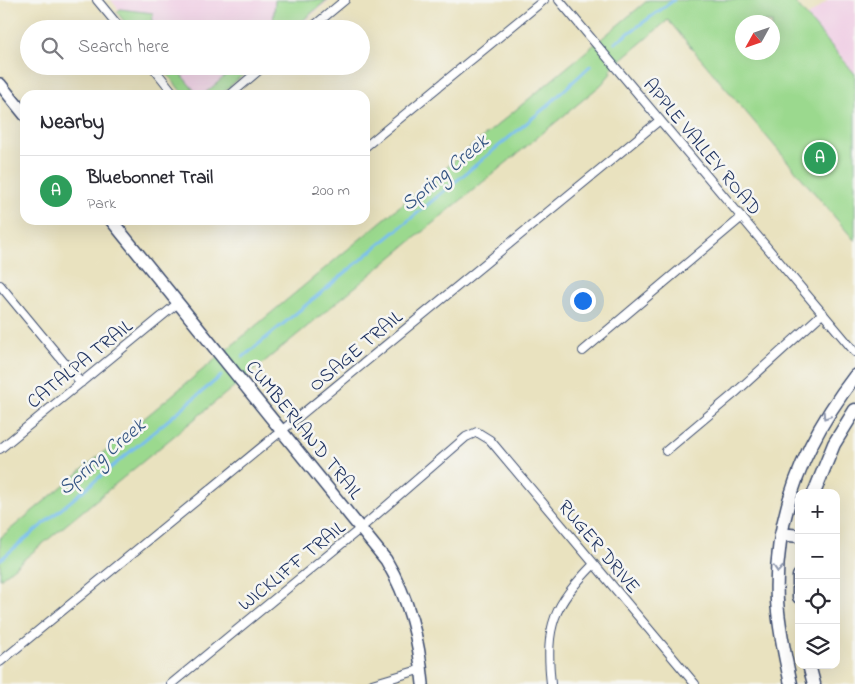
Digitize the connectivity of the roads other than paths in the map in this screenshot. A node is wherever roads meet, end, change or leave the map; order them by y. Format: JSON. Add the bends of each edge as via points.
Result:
{"nodes":[{"id":1,"x":97,"y":0,"type":"edge"},
{"id":2,"x":345,"y":0,"type":"edge"},
{"id":3,"x":544,"y":0,"type":"edge"},
{"id":4,"x":559,"y":0,"type":"edge"},
{"id":5,"x":114,"y":20,"type":"edge"},
{"id":6,"x":321,"y":20,"type":"edge"},
{"id":7,"x":159,"y":75,"type":"edge"},
{"id":8,"x":253,"y":75,"type":"edge"},
{"id":9,"x":0,"y":84,"type":"edge"},
{"id":10,"x":171,"y":90,"type":"edge"},
{"id":11,"x":236,"y":90,"type":"edge"},
{"id":12,"x":20,"y":109,"type":"edge"},
{"id":13,"x":660,"y":120,"type":"junction"},
{"id":14,"x":370,"y":143,"type":"edge"},
{"id":15,"x":742,"y":217,"type":"junction"},
{"id":16,"x":115,"y":225,"type":"edge"},
{"id":17,"x":0,"y":285,"type":"edge"},
{"id":18,"x":178,"y":302,"type":"junction"},
{"id":19,"x":823,"y":313,"type":"junction"},
{"id":20,"x":583,"y":351,"type":"dead end"},
{"id":21,"x":855,"y":352,"type":"edge"},
{"id":22,"x":855,"y":376,"type":"edge"},
{"id":23,"x":81,"y":383,"type":"junction"},
{"id":24,"x":855,"y":410,"type":"edge"},
{"id":25,"x":283,"y":431,"type":"junction"},
{"id":26,"x":477,"y":432,"type":"joint"},
{"id":27,"x":0,"y":449,"type":"edge"},
{"id":28,"x":666,"y":451,"type":"dead end"},
{"id":29,"x":816,"y":489,"type":"edge"},
{"id":30,"x":361,"y":528,"type":"junction"},
{"id":31,"x":781,"y":534,"type":"junction"},
{"id":32,"x":795,"y":536,"type":"edge"},
{"id":33,"x":594,"y":564,"type":"junction"},
{"id":34,"x":0,"y":662,"type":"edge"},
{"id":35,"x":422,"y":669,"type":"junction"},
{"id":36,"x":810,"y":669,"type":"edge"},
{"id":37,"x":171,"y":684,"type":"edge"},
{"id":38,"x":372,"y":684,"type":"edge"},
{"id":39,"x":423,"y":684,"type":"edge"},
{"id":40,"x":551,"y":684,"type":"edge"},
{"id":41,"x":695,"y":684,"type":"edge"},
{"id":42,"x":791,"y":684,"type":"edge"},
{"id":43,"x":814,"y":684,"type":"edge"}],
"edges":[{"from":1,"to":5,"type":"street"},
{"from":2,"to":6,"type":"street"},
{"from":3,"to":14,"type":"street"},
{"from":4,"to":13,"type":"street","name":"APPLE VALLEY ROAD"},
{"from":7,"to":10,"type":"street"},
{"from":8,"to":11,"type":"street"},
{"from":9,"to":12,"type":"street"},
{"from":13,"to":15,"type":"street","name":"APPLE VALLEY ROAD"},
{"from":13,"to":25,"type":"street","name":"OSAGE TRAIL"},
{"from":15,"to":19,"type":"street","name":"APPLE VALLEY ROAD"},
{"from":15,"to":20,"type":"street"},
{"from":16,"to":18,"type":"street","name":"CUMBERLAND TRAIL"},
{"from":17,"to":23,"type":"street"},
{"from":18,"to":23,"type":"street","name":"CATALPA TRAIL"},
{"from":18,"to":25,"type":"street","name":"CUMBERLAND TRAIL"},
{"from":19,"to":21,"type":"street","name":"APPLE VALLEY ROAD"},
{"from":19,"to":28,"type":"street"},
{"from":22,"to":31,"type":"main road","one_way":true,"via":[[826,415],[808,450],[793,486]]},
{"from":23,"to":27,"type":"street","name":"CATALPA TRAIL"},
{"from":24,"to":29,"type":"main road","via":[[834,444]]},
{"from":25,"to":30,"type":"street","name":"CUMBERLAND TRAIL"},
{"from":25,"to":34,"type":"street","name":"OSAGE TRAIL"},
{"from":26,"to":30,"type":"street","name":"WICKLIFF TRAIL","via":[[466,437]]},
{"from":26,"to":33,"type":"street","name":"RUGER DRIVE","via":[[490,440]]},
{"from":30,"to":35,"type":"street","name":"CUMBERLAND TRAIL","via":[[386,560],[403,591],[416,631]]},
{"from":30,"to":37,"type":"street","name":"WICKLIFF TRAIL"},
{"from":31,"to":32,"type":"main road"},
{"from":31,"to":42,"type":"main road","one_way":true,"via":[[777,602]]},
{"from":33,"to":40,"type":"street","via":[[562,600],[550,626],[548,658]]},
{"from":33,"to":41,"type":"street","name":"RUGER DRIVE"},
{"from":35,"to":38,"type":"street"},
{"from":35,"to":39,"type":"street","name":"CUMBERLAND TRAIL"},
{"from":36,"to":43,"type":"main road"}]}
